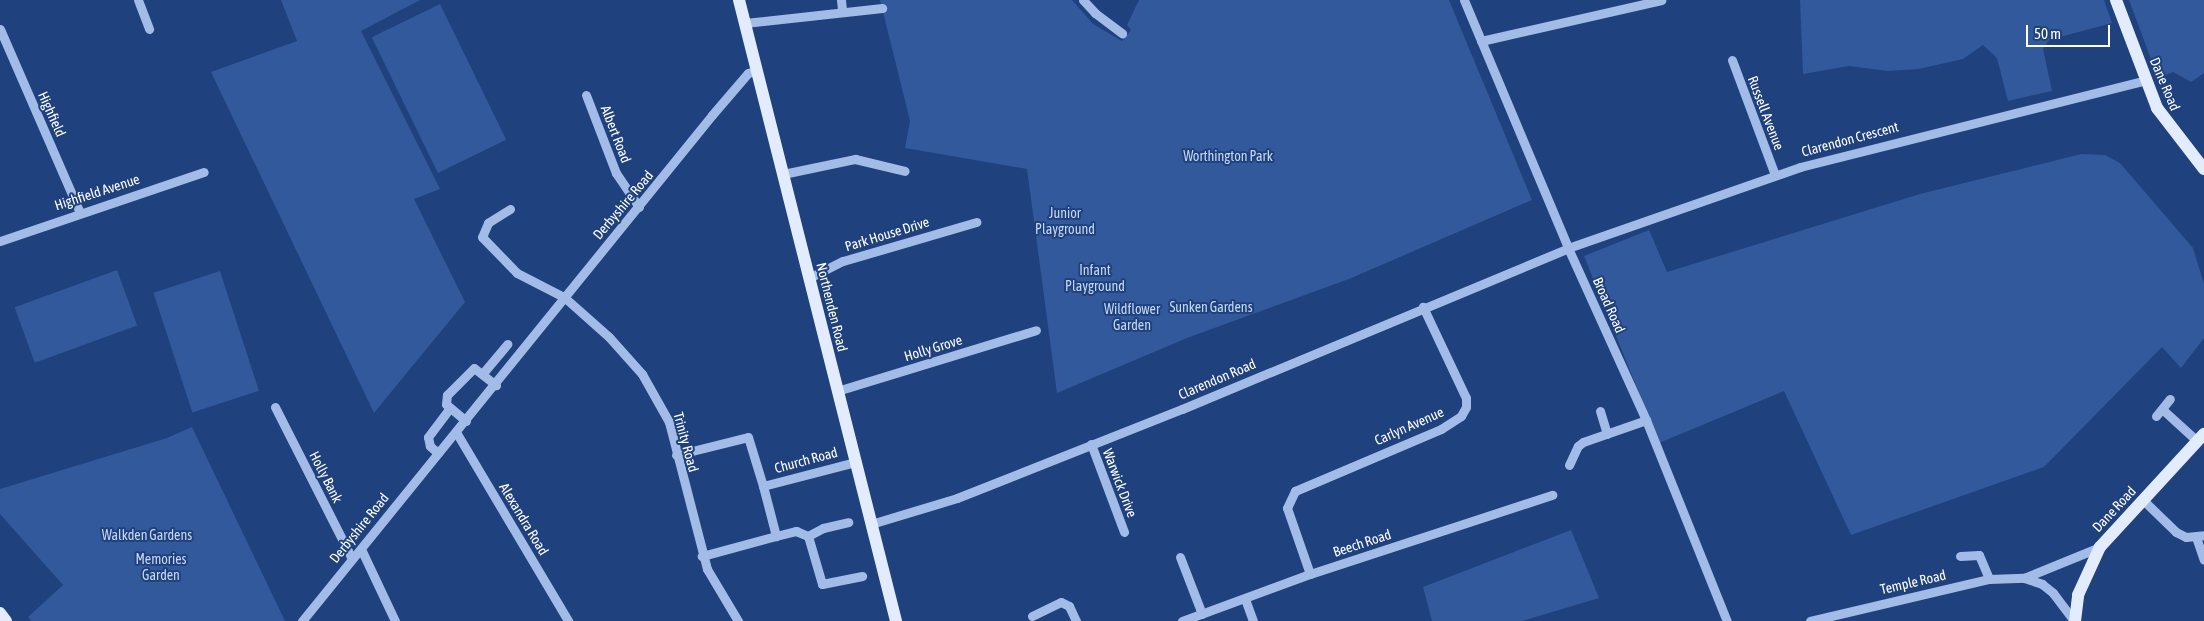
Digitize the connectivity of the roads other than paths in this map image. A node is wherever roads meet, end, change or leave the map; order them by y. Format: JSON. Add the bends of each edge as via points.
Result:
{"nodes":[{"id":1,"x":138,"y":0,"type":"edge"},
{"id":2,"x":740,"y":0,"type":"edge"},
{"id":3,"x":841,"y":0,"type":"edge"},
{"id":4,"x":1083,"y":0,"type":"edge"},
{"id":5,"x":1464,"y":0,"type":"edge"},
{"id":6,"x":1661,"y":0,"type":"edge"},
{"id":7,"x":2116,"y":0,"type":"edge"},
{"id":8,"x":882,"y":8,"type":"dead end"},
{"id":9,"x":842,"y":10,"type":"junction"},
{"id":10,"x":745,"y":23,"type":"junction"},
{"id":11,"x":0,"y":29,"type":"edge"},
{"id":12,"x":149,"y":29,"type":"dead end"},
{"id":13,"x":1122,"y":32,"type":"dead end"},
{"id":14,"x":1481,"y":41,"type":"junction"},
{"id":15,"x":1732,"y":60,"type":"dead end"},
{"id":16,"x":757,"y":70,"type":"junction"},
{"id":17,"x":2146,"y":80,"type":"junction"},
{"id":18,"x":586,"y":95,"type":"dead end"},
{"id":19,"x":2204,"y":169,"type":"edge"},
{"id":20,"x":904,"y":171,"type":"dead end"},
{"id":21,"x":204,"y":172,"type":"dead end"},
{"id":22,"x":783,"y":174,"type":"junction"},
{"id":23,"x":1775,"y":175,"type":"junction"},
{"id":24,"x":639,"y":208,"type":"junction"},
{"id":25,"x":510,"y":209,"type":"dead end"},
{"id":26,"x":80,"y":211,"type":"junction"},
{"id":27,"x":976,"y":222,"type":"dead end"},
{"id":28,"x":0,"y":240,"type":"edge"},
{"id":29,"x":1568,"y":248,"type":"junction"},
{"id":30,"x":809,"y":278,"type":"junction"},
{"id":31,"x":564,"y":297,"type":"junction"},
{"id":32,"x":1423,"y":307,"type":"junction"},
{"id":33,"x":1036,"y":330,"type":"dead end"},
{"id":34,"x":507,"y":344,"type":"dead end"},
{"id":35,"x":500,"y":352,"type":"junction"},
{"id":36,"x":513,"y":362,"type":"junction"},
{"id":37,"x":483,"y":373,"type":"junction"},
{"id":38,"x":496,"y":385,"type":"junction"},
{"id":39,"x":837,"y":391,"type":"junction"},
{"id":40,"x":2170,"y":399,"type":"dead end"},
{"id":41,"x":276,"y":407,"type":"dead end"},
{"id":42,"x":450,"y":408,"type":"junction"},
{"id":43,"x":1600,"y":410,"type":"dead end"},
{"id":44,"x":1646,"y":420,"type":"junction"},
{"id":45,"x":466,"y":421,"type":"junction"},
{"id":46,"x":456,"y":432,"type":"junction"},
{"id":47,"x":1607,"y":434,"type":"junction"},
{"id":48,"x":2201,"y":438,"type":"edge"},
{"id":49,"x":1091,"y":444,"type":"junction"},
{"id":50,"x":438,"y":453,"type":"junction"},
{"id":51,"x":676,"y":455,"type":"junction"},
{"id":52,"x":855,"y":462,"type":"junction"},
{"id":53,"x":1569,"y":465,"type":"dead end"},
{"id":54,"x":763,"y":486,"type":"junction"},
{"id":55,"x":1552,"y":495,"type":"dead end"},
{"id":56,"x":2143,"y":500,"type":"junction"},
{"id":57,"x":848,"y":522,"type":"dead end"},
{"id":58,"x":871,"y":524,"type":"junction"},
{"id":59,"x":1124,"y":532,"type":"dead end"},
{"id":60,"x":776,"y":536,"type":"junction"},
{"id":61,"x":808,"y":536,"type":"junction"},
{"id":62,"x":2200,"y":536,"type":"edge"},
{"id":63,"x":2100,"y":547,"type":"junction"},
{"id":64,"x":361,"y":549,"type":"junction"},
{"id":65,"x":702,"y":556,"type":"junction"},
{"id":66,"x":1960,"y":556,"type":"dead end"},
{"id":67,"x":1180,"y":557,"type":"dead end"},
{"id":68,"x":352,"y":559,"type":"junction"},
{"id":69,"x":2204,"y":560,"type":"edge"},
{"id":70,"x":1310,"y":574,"type":"junction"},
{"id":71,"x":862,"y":576,"type":"dead end"},
{"id":72,"x":1989,"y":578,"type":"junction"},
{"id":73,"x":2024,"y":578,"type":"junction"},
{"id":74,"x":1245,"y":599,"type":"junction"},
{"id":75,"x":0,"y":613,"type":"edge"},
{"id":76,"x":1202,"y":614,"type":"junction"},
{"id":77,"x":1032,"y":616,"type":"dead end"},
{"id":78,"x":6,"y":621,"type":"edge"},
{"id":79,"x":302,"y":621,"type":"edge"},
{"id":80,"x":395,"y":621,"type":"edge"},
{"id":81,"x":568,"y":621,"type":"edge"},
{"id":82,"x":738,"y":621,"type":"edge"},
{"id":83,"x":896,"y":621,"type":"edge"},
{"id":84,"x":1076,"y":621,"type":"edge"},
{"id":85,"x":1182,"y":621,"type":"edge"},
{"id":86,"x":1253,"y":621,"type":"edge"},
{"id":87,"x":1727,"y":621,"type":"edge"},
{"id":88,"x":1810,"y":621,"type":"edge"},
{"id":89,"x":2074,"y":621,"type":"edge"}],
"edges":[{"from":1,"to":12,"type":"street"},
{"from":2,"to":10,"type":"main road","name":"Northenden Road"},
{"from":3,"to":9,"type":"street"},
{"from":4,"to":13,"type":"street","via":[[1107,23]]},
{"from":5,"to":14,"type":"street","name":"Broad Road"},
{"from":6,"to":14,"type":"street"},
{"from":7,"to":17,"type":"main road","name":"Dane Road"},
{"from":8,"to":9,"type":"street"},
{"from":9,"to":10,"type":"street"},
{"from":10,"to":16,"type":"main road","name":"Northenden Road"},
{"from":11,"to":26,"type":"street","name":"Highfield"},
{"from":14,"to":29,"type":"street","name":"Broad Road"},
{"from":15,"to":23,"type":"street","name":"Russell Avenue"},
{"from":16,"to":22,"type":"main road","name":"Northenden Road"},
{"from":16,"to":24,"type":"street","name":"Derbyshire Road","via":[[748,73],[730,94]]},
{"from":17,"to":19,"type":"main road","name":"Dane Road","via":[[2168,126]]},
{"from":17,"to":23,"type":"street","name":"Clarendon Crescent","via":[[1815,161]]},
{"from":18,"to":24,"type":"street","name":"Albert Road","via":[[616,173]]},
{"from":20,"to":22,"type":"street","via":[[854,159]]},
{"from":21,"to":26,"type":"street","name":"Highfield Avenue"},
{"from":22,"to":30,"type":"main road","name":"Northenden Road"},
{"from":23,"to":29,"type":"street","name":"Clarendon Crescent"},
{"from":24,"to":31,"type":"street","name":"Derbyshire Road"},
{"from":25,"to":31,"type":"street","name":"Trinity Road","via":[[488,223],[482,237],[517,273]]},
{"from":26,"to":28,"type":"street","name":"Highfield Avenue"},
{"from":27,"to":30,"type":"street","name":"Park House Drive","via":[[843,261]]},
{"from":29,"to":32,"type":"street","name":"Clarendon Road"},
{"from":29,"to":44,"type":"street","name":"Broad Road"},
{"from":30,"to":39,"type":"main road","name":"Northenden Road"},
{"from":31,"to":36,"type":"street","name":"Derbyshire Road"},
{"from":31,"to":51,"type":"street","name":"Trinity Road","via":[[642,374],[665,414]]},
{"from":32,"to":49,"type":"street","name":"Clarendon Road"},
{"from":32,"to":70,"type":"street","name":"Carlyn Avenue","via":[[1466,398],[1466,407],[1460,416],[1441,429],[1300,487],[1288,502],[1293,527]]},
{"from":33,"to":39,"type":"street","name":"Holly Grove"},
{"from":34,"to":35,"type":"street"},
{"from":35,"to":36,"type":"street"},
{"from":35,"to":37,"type":"street"},
{"from":36,"to":38,"type":"street","name":"Derbyshire Road"},
{"from":37,"to":38,"type":"street"},
{"from":37,"to":42,"type":"street","via":[[474,368],[469,370],[445,400]]},
{"from":38,"to":45,"type":"street","name":"Derbyshire Road"},
{"from":39,"to":52,"type":"main road","name":"Northenden Road"},
{"from":40,"to":48,"type":"street","via":[[2159,413]]},
{"from":41,"to":68,"type":"street","name":"Holly Bank"},
{"from":42,"to":45,"type":"street"},
{"from":42,"to":50,"type":"street","via":[[428,437],[430,446]]},
{"from":43,"to":47,"type":"street"},
{"from":44,"to":47,"type":"street"},
{"from":44,"to":87,"type":"street","name":"Broad Road"},
{"from":45,"to":46,"type":"street","name":"Derbyshire Road"},
{"from":46,"to":50,"type":"street","name":"Derbyshire Road"},
{"from":46,"to":81,"type":"street","name":"Alexandra Road"},
{"from":47,"to":53,"type":"street","via":[[1578,446]]},
{"from":48,"to":56,"type":"main road","name":"Dane Road"},
{"from":49,"to":58,"type":"street","name":"Clarendon Road","via":[[958,498]]},
{"from":49,"to":59,"type":"street","name":"Warwick Drive"},
{"from":50,"to":64,"type":"street","name":"Derbyshire Road"},
{"from":51,"to":54,"type":"street","via":[[748,437]]},
{"from":51,"to":65,"type":"street","name":"Trinity Road"},
{"from":52,"to":54,"type":"street","name":"Church Road"},
{"from":52,"to":58,"type":"main road","name":"Northenden Road"},
{"from":54,"to":60,"type":"street"},
{"from":55,"to":70,"type":"street","name":"Beech Road"},
{"from":56,"to":62,"type":"street","via":[[2176,532],[2186,537]]},
{"from":56,"to":63,"type":"main road","name":"Dane Road"},
{"from":57,"to":61,"type":"street","via":[[823,528]]},
{"from":58,"to":83,"type":"main road","name":"Northenden Road"},
{"from":60,"to":61,"type":"street","via":[[796,531]]},
{"from":60,"to":65,"type":"street"},
{"from":61,"to":71,"type":"street","via":[[822,584]]},
{"from":62,"to":69,"type":"street"},
{"from":63,"to":73,"type":"street","name":"Temple Road"},
{"from":63,"to":89,"type":"main road","name":"Dane Road","via":[[2083,579]]},
{"from":64,"to":68,"type":"street","name":"Derbyshire Road"},
{"from":64,"to":80,"type":"street"},
{"from":65,"to":82,"type":"street","name":"Trinity Road"},
{"from":66,"to":72,"type":"street","via":[[1979,555]]},
{"from":67,"to":76,"type":"street"},
{"from":68,"to":79,"type":"street","name":"Derbyshire Road"},
{"from":70,"to":74,"type":"street","name":"Beech Road"},
{"from":72,"to":73,"type":"street","name":"Temple Road"},
{"from":72,"to":88,"type":"street","name":"Temple Road"},
{"from":73,"to":89,"type":"street","name":"Temple Road","via":[[2042,584],[2063,603]]},
{"from":74,"to":76,"type":"street","name":"Beech Road"},
{"from":74,"to":86,"type":"street"},
{"from":75,"to":78,"type":"main road"},
{"from":76,"to":85,"type":"street","name":"Beech Road"},
{"from":77,"to":84,"type":"street","via":[[1062,602],[1069,606]]}]}
